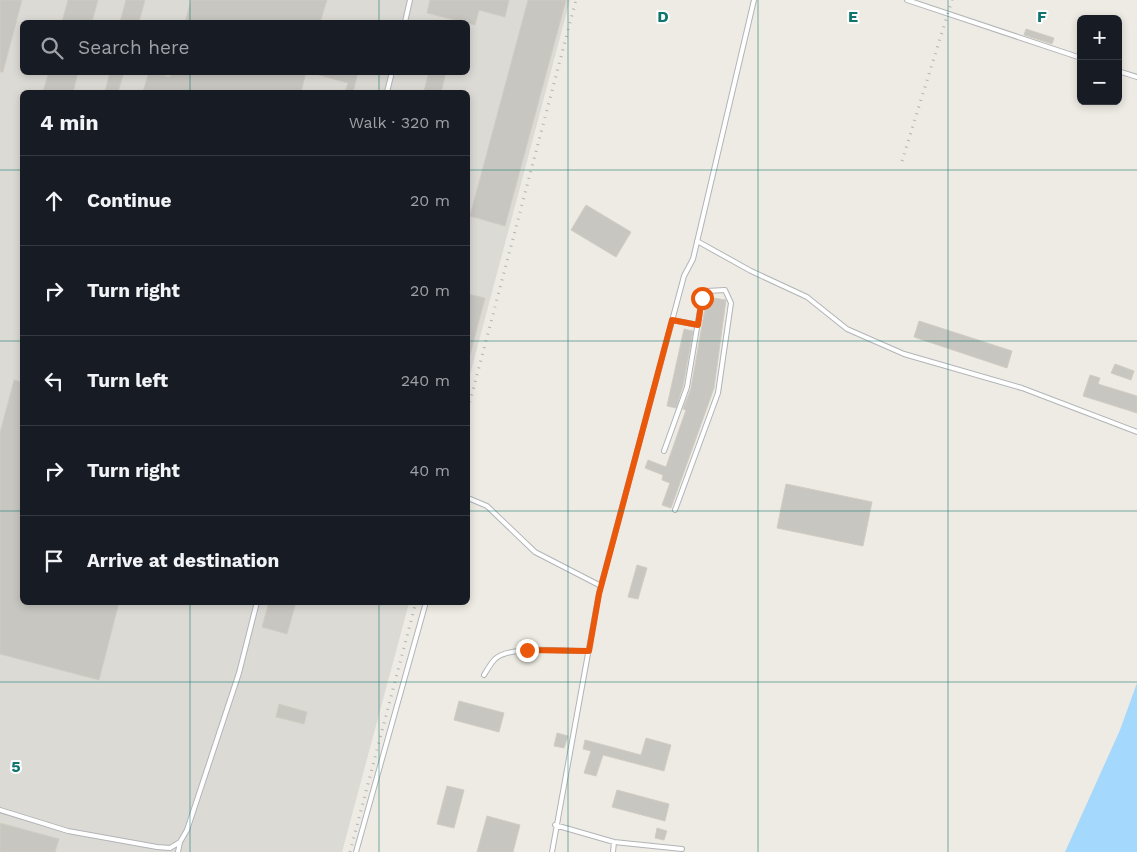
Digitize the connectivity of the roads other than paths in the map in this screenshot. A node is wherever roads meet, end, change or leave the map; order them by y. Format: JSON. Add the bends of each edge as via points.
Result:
{"nodes":[{"id":1,"x":410,"y":0,"type":"edge"},
{"id":2,"x":754,"y":0,"type":"edge"},
{"id":3,"x":907,"y":0,"type":"edge"},
{"id":4,"x":405,"y":20,"type":"edge"},
{"id":5,"x":1077,"y":57,"type":"edge"},
{"id":6,"x":1122,"y":72,"type":"edge"},
{"id":7,"x":391,"y":75,"type":"edge"},
{"id":8,"x":1137,"y":77,"type":"edge"},
{"id":9,"x":388,"y":90,"type":"edge"},
{"id":10,"x":697,"y":241,"type":"junction"},
{"id":11,"x":672,"y":320,"type":"junction"},
{"id":12,"x":698,"y":325,"type":"junction"},
{"id":13,"x":1137,"y":432,"type":"edge"},
{"id":14,"x":664,"y":451,"type":"dead end"},
{"id":15,"x":470,"y":499,"type":"edge"},
{"id":16,"x":675,"y":510,"type":"dead end"},
{"id":17,"x":601,"y":586,"type":"junction"},
{"id":18,"x":256,"y":605,"type":"edge"},
{"id":19,"x":425,"y":605,"type":"edge"},
{"id":20,"x":589,"y":651,"type":"junction"},
{"id":21,"x":484,"y":675,"type":"dead end"},
{"id":22,"x":0,"y":810,"type":"edge"},
{"id":23,"x":555,"y":825,"type":"junction"},
{"id":24,"x":180,"y":842,"type":"junction"},
{"id":25,"x":614,"y":842,"type":"junction"},
{"id":26,"x":682,"y":850,"type":"dead end"},
{"id":27,"x":178,"y":852,"type":"edge"},
{"id":28,"x":356,"y":852,"type":"edge"},
{"id":29,"x":552,"y":852,"type":"edge"},
{"id":30,"x":613,"y":852,"type":"edge"}],
"edges":[{"from":1,"to":4,"type":"lane"},
{"from":2,"to":10,"type":"lane"},
{"from":3,"to":5,"type":"lane"},
{"from":6,"to":8,"type":"lane"},
{"from":7,"to":9,"type":"lane"},
{"from":10,"to":11,"type":"lane"},
{"from":10,"to":13,"type":"lane","via":[[807,297],[848,329],[904,354],[1022,388]]},
{"from":11,"to":12,"type":"lane"},
{"from":11,"to":17,"type":"lane"},
{"from":12,"to":14,"type":"lane","via":[[687,387]]},
{"from":12,"to":16,"type":"lane","via":[[702,298],[707,291],[725,290],[731,303],[718,392]]},
{"from":15,"to":17,"type":"lane","via":[[488,506],[535,552]]},
{"from":17,"to":20,"type":"lane"},
{"from":18,"to":24,"type":"lane","via":[[239,673],[187,830]]},
{"from":19,"to":28,"type":"lane"},
{"from":20,"to":21,"type":"lane","via":[[527,650],[506,654],[496,658]]},
{"from":20,"to":23,"type":"lane"},
{"from":22,"to":24,"type":"lane","via":[[68,831],[170,848]]},
{"from":23,"to":25,"type":"lane"},
{"from":23,"to":29,"type":"lane"},
{"from":24,"to":27,"type":"lane"},
{"from":25,"to":26,"type":"lane"},
{"from":25,"to":30,"type":"lane"}]}
